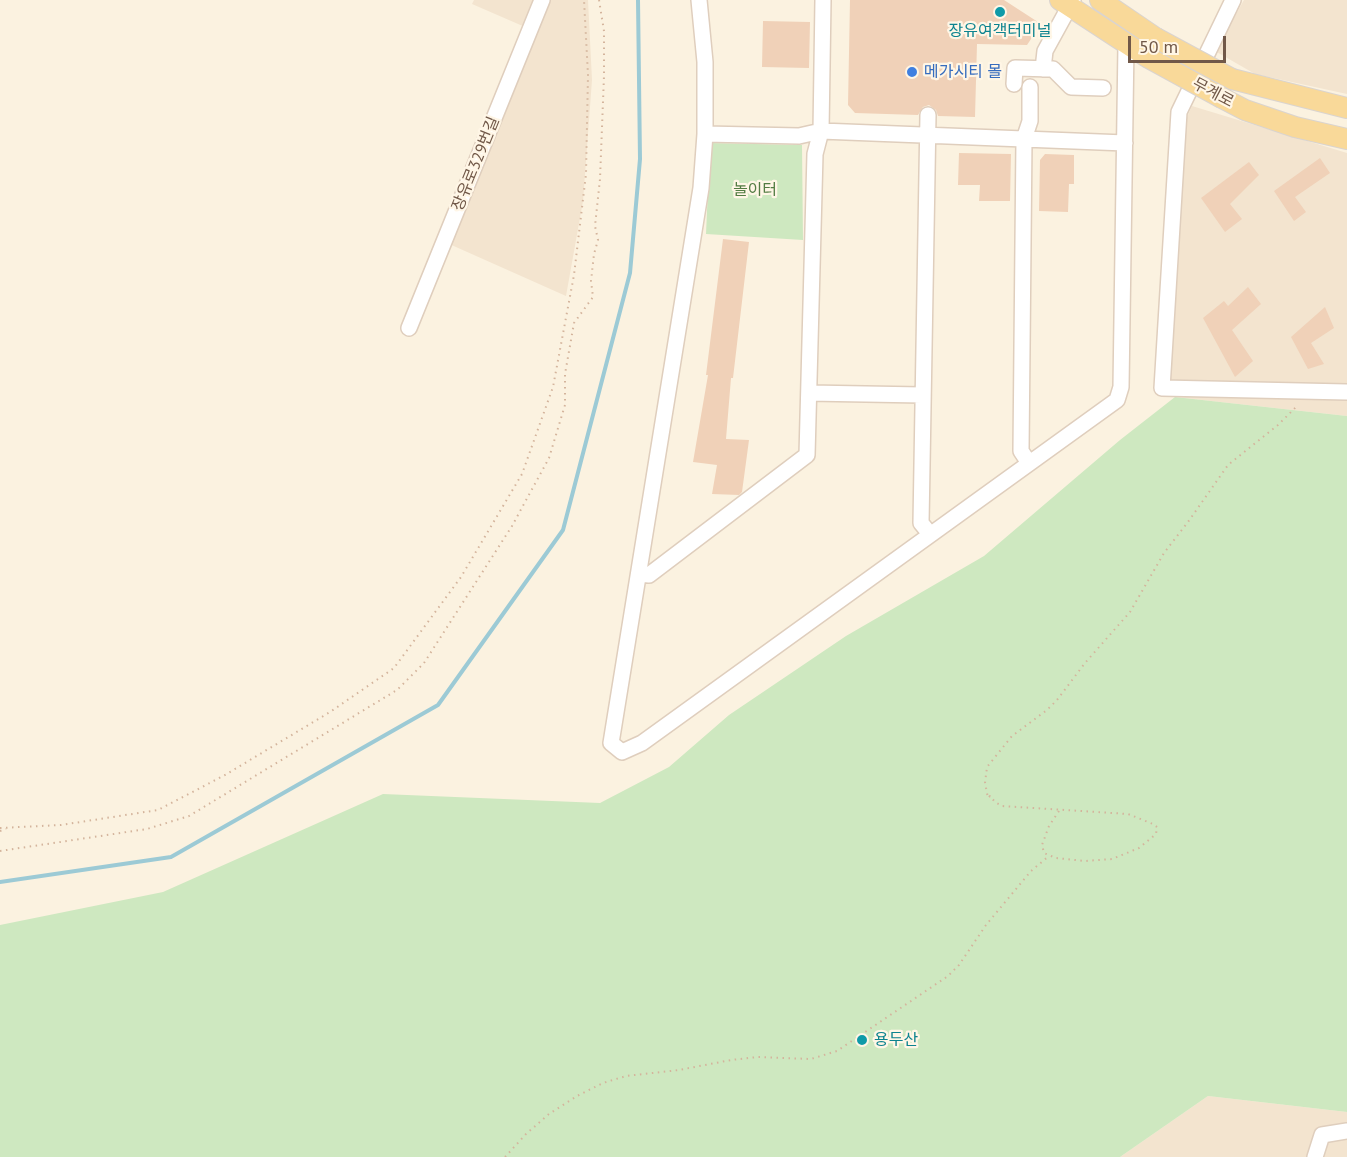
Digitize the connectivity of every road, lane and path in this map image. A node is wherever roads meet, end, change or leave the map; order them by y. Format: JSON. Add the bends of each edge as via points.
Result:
{"nodes":[{"id":1,"x":542,"y":0,"type":"edge"},
{"id":2,"x":584,"y":0,"type":"edge"},
{"id":3,"x":599,"y":0,"type":"edge"},
{"id":4,"x":699,"y":0,"type":"edge"},
{"id":5,"x":823,"y":0,"type":"edge"},
{"id":6,"x":1100,"y":0,"type":"edge"},
{"id":7,"x":1233,"y":0,"type":"edge"},
{"id":8,"x":1067,"y":2,"type":"edge"},
{"id":9,"x":1126,"y":44,"type":"junction"},
{"id":10,"x":1043,"y":69,"type":"junction"},
{"id":11,"x":1014,"y":84,"type":"dead end"},
{"id":12,"x":1030,"y":87,"type":"dead end"},
{"id":13,"x":1102,"y":88,"type":"dead end"},
{"id":14,"x":1347,"y":108,"type":"edge"},
{"id":15,"x":928,"y":115,"type":"dead end"},
{"id":16,"x":821,"y":131,"type":"junction"},
{"id":17,"x":705,"y":134,"type":"junction"},
{"id":18,"x":928,"y":135,"type":"junction"},
{"id":19,"x":1024,"y":139,"type":"junction"},
{"id":20,"x":1347,"y":139,"type":"edge"},
{"id":21,"x":1125,"y":143,"type":"junction"},
{"id":22,"x":410,"y":328,"type":"dead end"},
{"id":23,"x":1310,"y":392,"type":"junction"},
{"id":24,"x":1347,"y":392,"type":"edge"},
{"id":25,"x":809,"y":393,"type":"junction"},
{"id":26,"x":922,"y":395,"type":"junction"},
{"id":27,"x":1029,"y":463,"type":"junction"},
{"id":28,"x":930,"y":534,"type":"junction"},
{"id":29,"x":639,"y":574,"type":"junction"},
{"id":30,"x":1059,"y":811,"type":"junction"},
{"id":31,"x":0,"y":830,"type":"edge"},
{"id":32,"x":0,"y":851,"type":"edge"},
{"id":33,"x":1049,"y":856,"type":"junction"},
{"id":34,"x":1347,"y":1131,"type":"edge"},
{"id":35,"x":505,"y":1157,"type":"edge"},
{"id":36,"x":1315,"y":1157,"type":"edge"}],
"edges":[{"from":1,"to":22,"type":"street","name":"장유로329번길"},
{"from":2,"to":31,"type":"path","via":[[588,75],[586,174],[574,275],[553,387],[522,474],[461,577],[394,668],[225,775],[158,810]]},
{"from":3,"to":32,"type":"path","via":[[604,76],[595,226],[598,240],[591,281],[593,297],[574,323],[565,374],[565,405],[549,458],[513,526],[424,663],[397,690],[189,816],[147,829]]},
{"from":4,"to":17,"type":"street","via":[[705,62]]},
{"from":5,"to":16,"type":"street"},
{"from":6,"to":14,"type":"main road","name":"무계로","bridge":true,"via":[[1156,38],[1232,79]]},
{"from":7,"to":23,"type":"street","via":[[1179,112],[1162,388]]},
{"from":8,"to":9,"type":"main road","name":"무계로"},
{"from":8,"to":10,"type":"street","via":[[1045,51]]},
{"from":9,"to":20,"type":"main road","name":"무계로","bridge":true,"via":[[1245,110],[1295,128]]},
{"from":9,"to":21,"type":"street"},
{"from":10,"to":11,"type":"street","via":[[1015,68]]},
{"from":10,"to":13,"type":"street","via":[[1053,69],[1071,87]]},
{"from":12,"to":19,"type":"street","via":[[1030,121]]},
{"from":15,"to":18,"type":"street"},
{"from":16,"to":17,"type":"street","via":[[799,136]]},
{"from":16,"to":18,"type":"street"},
{"from":16,"to":25,"type":"street","via":[[815,154]]},
{"from":17,"to":29,"type":"street","via":[[701,188]]},
{"from":18,"to":19,"type":"street"},
{"from":18,"to":26,"type":"street"},
{"from":19,"to":21,"type":"street"},
{"from":19,"to":27,"type":"street","via":[[1022,451]]},
{"from":21,"to":27,"type":"street","via":[[1121,387],[1117,400]]},
{"from":23,"to":24,"type":"street"},
{"from":23,"to":30,"type":"path","via":[[1278,425],[1228,465],[1164,553],[1130,612],[1057,700],[1012,736],[990,762],[985,774],[988,798],[1010,807]]},
{"from":25,"to":26,"type":"street"},
{"from":25,"to":29,"type":"street","via":[[807,454],[650,575]]},
{"from":26,"to":28,"type":"street","via":[[921,523]]},
{"from":27,"to":28,"type":"street"},
{"from":28,"to":29,"type":"street","via":[[642,743],[622,752],[611,743]]},
{"from":30,"to":33,"type":"path","via":[[1043,838],[1044,853]]},
{"from":30,"to":33,"type":"path","via":[[1128,814],[1153,824],[1156,834],[1139,848],[1112,859],[1085,861]]},
{"from":33,"to":35,"type":"path","via":[[1031,871],[948,976],[837,1051],[811,1059],[758,1057],[626,1076],[590,1089],[556,1109]]},
{"from":34,"to":36,"type":"street","via":[[1322,1135]]}]}
